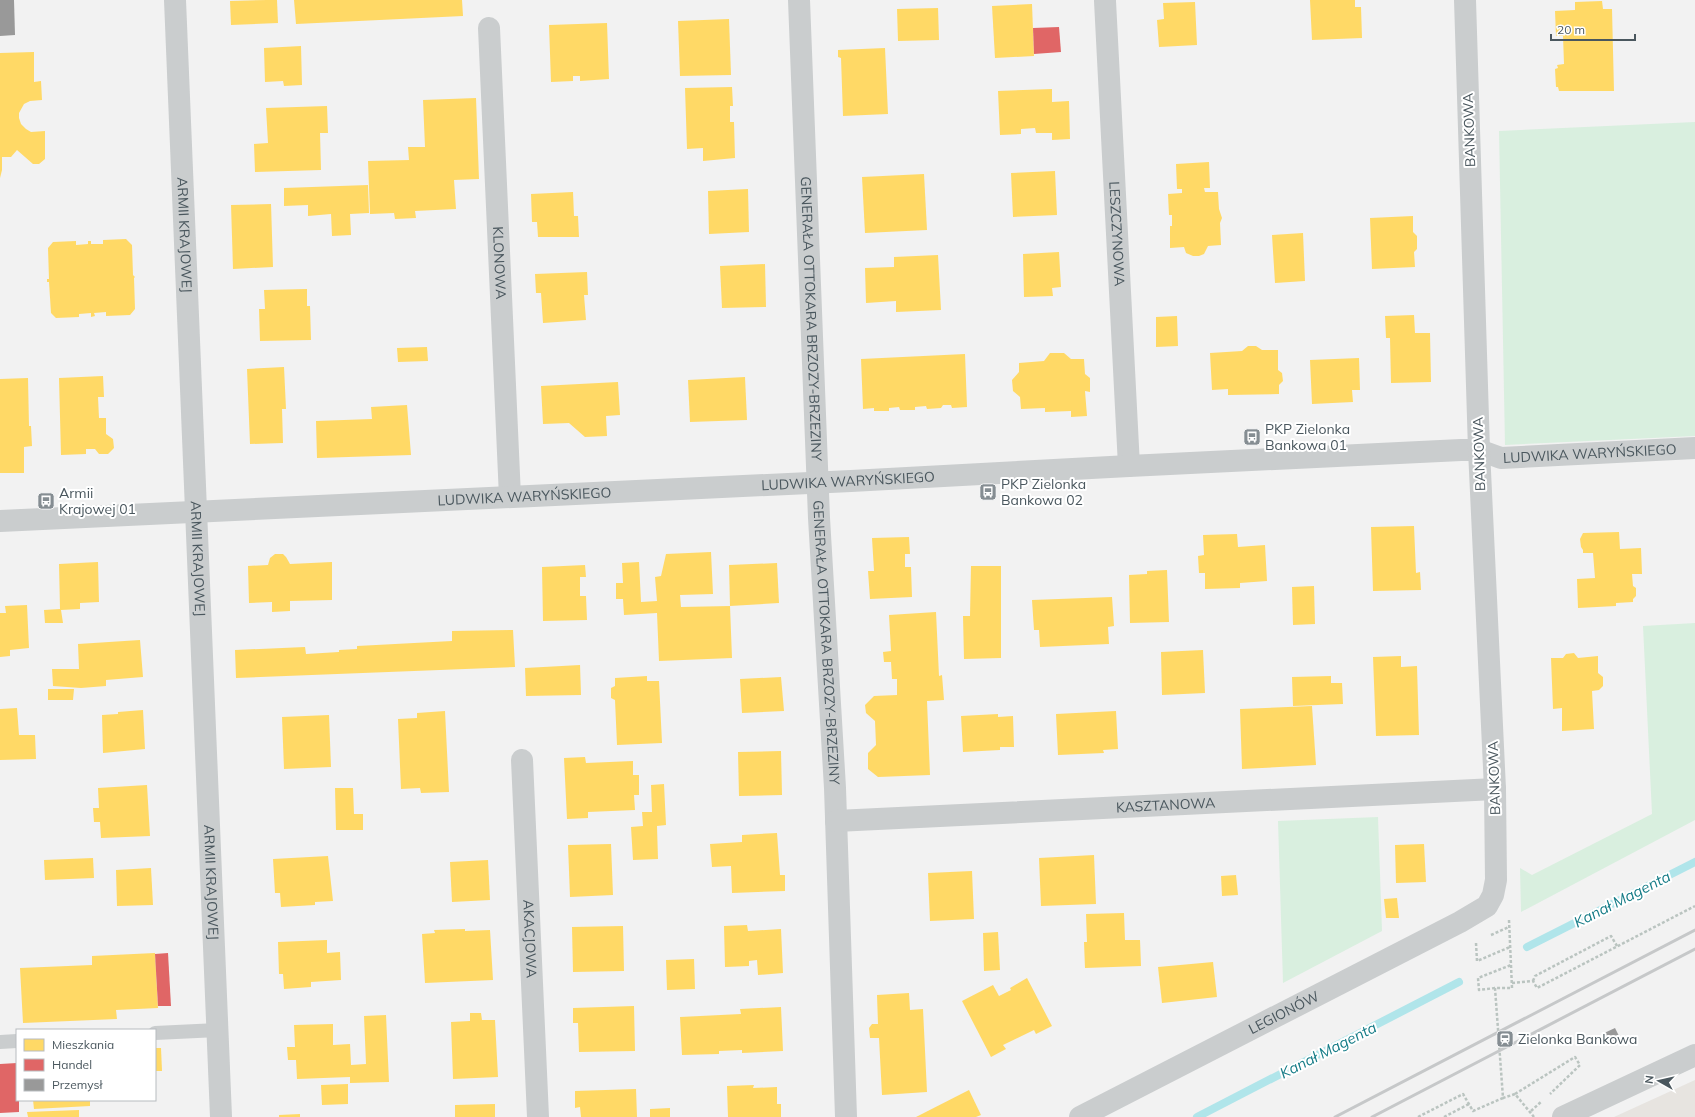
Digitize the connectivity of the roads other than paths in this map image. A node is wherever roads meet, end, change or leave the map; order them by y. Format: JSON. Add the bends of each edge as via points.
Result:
{"nodes":[{"id":1,"x":175,"y":0,"type":"edge"},
{"id":2,"x":799,"y":0,"type":"edge"},
{"id":3,"x":1465,"y":0,"type":"edge"},
{"id":4,"x":1105,"y":1,"type":"dead end"},
{"id":5,"x":489,"y":28,"type":"dead end"},
{"id":6,"x":1695,"y":448,"type":"edge"},
{"id":7,"x":1479,"y":450,"type":"junction"},
{"id":8,"x":1129,"y":466,"type":"junction"},
{"id":9,"x":818,"y":483,"type":"junction"},
{"id":10,"x":510,"y":497,"type":"junction"},
{"id":11,"x":197,"y":512,"type":"junction"},
{"id":12,"x":0,"y":522,"type":"edge"},
{"id":13,"x":522,"y":760,"type":"dead end"},
{"id":14,"x":1495,"y":789,"type":"junction"},
{"id":15,"x":836,"y":821,"type":"junction"},
{"id":16,"x":1487,"y":906,"type":"joint"},
{"id":17,"x":218,"y":1030,"type":"junction"},
{"id":18,"x":156,"y":1033,"type":"edge"},
{"id":19,"x":16,"y":1041,"type":"edge"},
{"id":20,"x":0,"y":1042,"type":"edge"},
{"id":21,"x":1695,"y":1055,"type":"edge"},
{"id":22,"x":222,"y":1117,"type":"edge"},
{"id":23,"x":538,"y":1117,"type":"edge"},
{"id":24,"x":846,"y":1117,"type":"edge"},
{"id":25,"x":1080,"y":1117,"type":"edge"},
{"id":26,"x":1564,"y":1117,"type":"edge"}],
"edges":[{"from":1,"to":11,"type":"street","name":"ARMII KRAJOWEJ"},
{"from":2,"to":9,"type":"street","name":"GENERAŁA OTTOKARA BRZOZY-BRZEZINY"},
{"from":3,"to":7,"type":"street","name":"BANKOWA"},
{"from":4,"to":8,"type":"street","name":"LESZCZYNOWA"},
{"from":5,"to":10,"type":"street","name":"KLONOWA"},
{"from":6,"to":7,"type":"street","name":"LUDWIKA WARYŃSKIEGO","via":[[1501,458]]},
{"from":7,"to":8,"type":"street","name":"LUDWIKA WARYŃSKIEGO"},
{"from":7,"to":14,"type":"street","name":"BANKOWA"},
{"from":8,"to":9,"type":"street","name":"LUDWIKA WARYŃSKIEGO"},
{"from":9,"to":10,"type":"street","name":"LUDWIKA WARYŃSKIEGO"},
{"from":9,"to":15,"type":"street","name":"GENERAŁA OTTOKARA BRZOZY-BRZEZINY"},
{"from":10,"to":11,"type":"street","name":"LUDWIKA WARYŃSKIEGO"},
{"from":11,"to":12,"type":"street","name":"LUDWIKA WARYŃSKIEGO"},
{"from":11,"to":17,"type":"street","name":"ARMII KRAJOWEJ"},
{"from":13,"to":23,"type":"street","name":"AKACJOWA"},
{"from":14,"to":15,"type":"street","name":"KASZTANOWA"},
{"from":14,"to":16,"type":"street","name":"BANKOWA","via":[[1496,880],[1493,895]]},
{"from":15,"to":24,"type":"street","name":"GENERAŁA OTTOKARA BRZOZY-BRZEZINY"},
{"from":16,"to":25,"type":"street","name":"LEGIONÓW"},
{"from":17,"to":18,"type":"lane"},
{"from":17,"to":22,"type":"street","name":"ARMII KRAJOWEJ"},
{"from":19,"to":20,"type":"lane"},
{"from":21,"to":26,"type":"street"}]}
